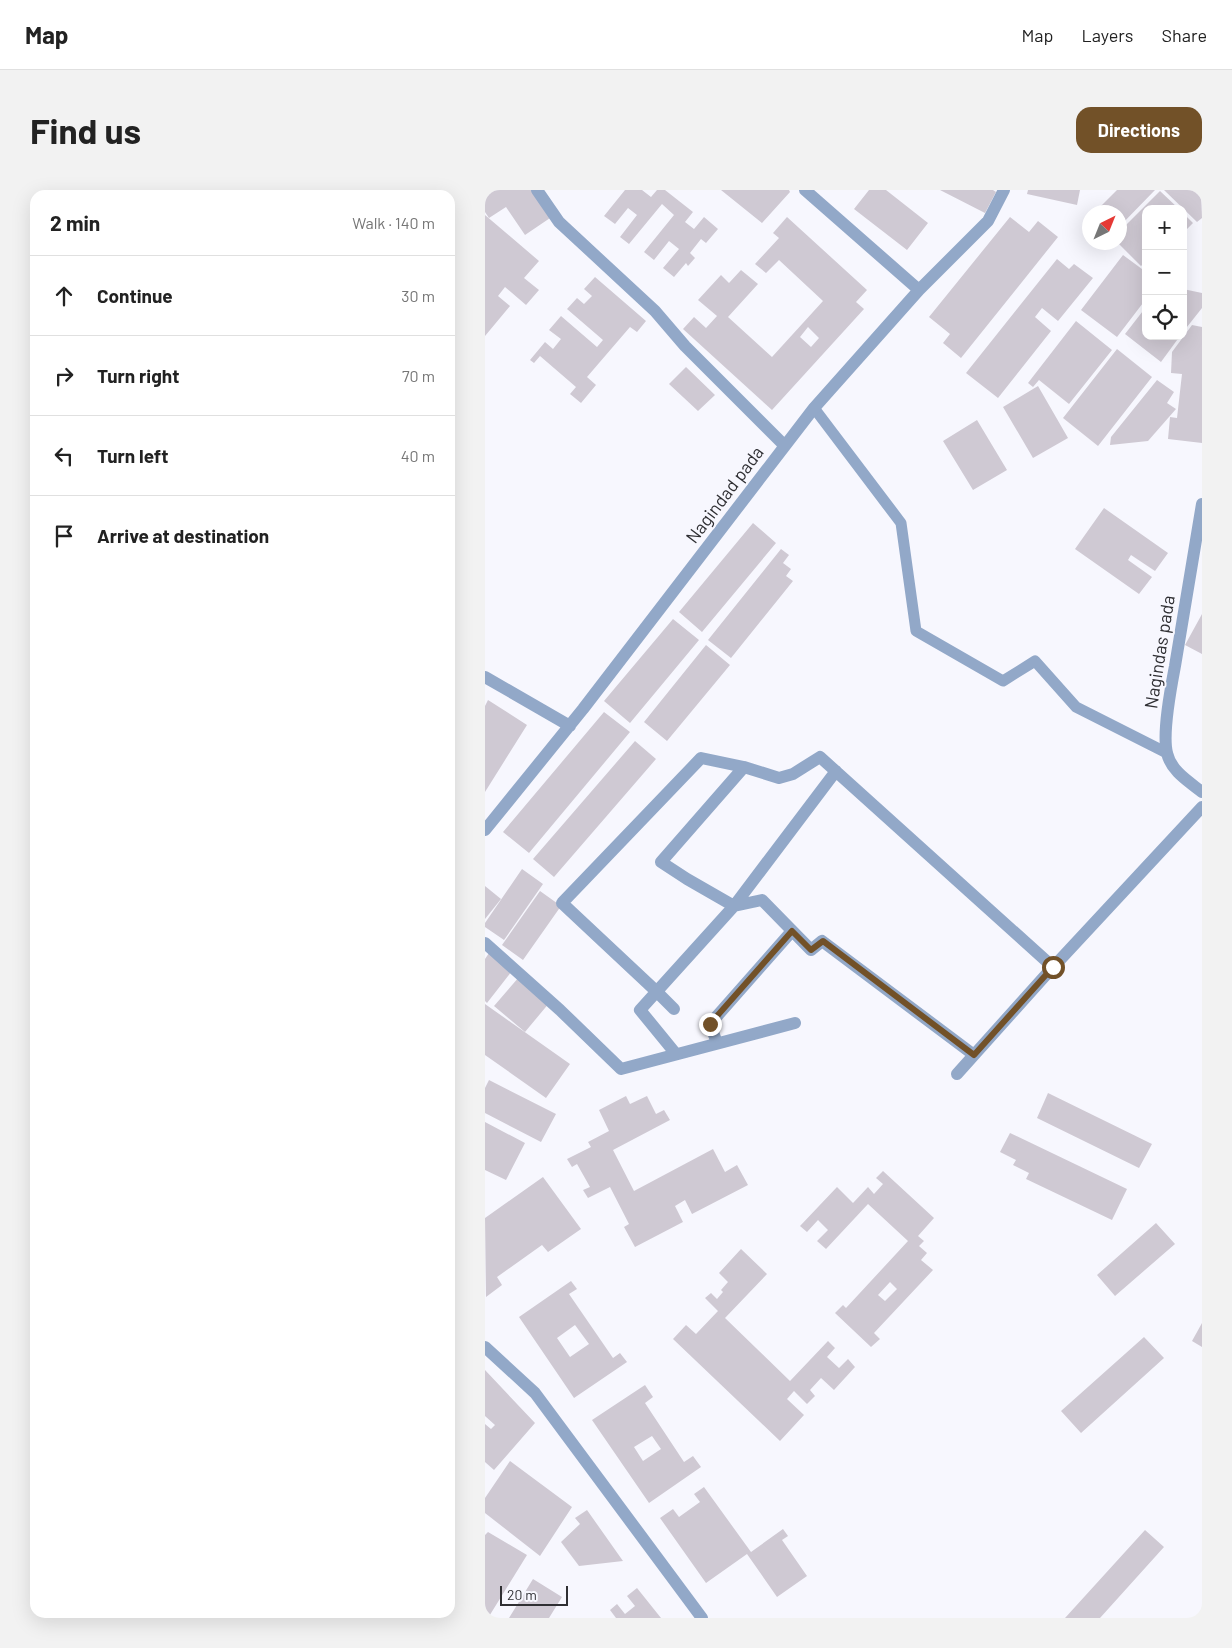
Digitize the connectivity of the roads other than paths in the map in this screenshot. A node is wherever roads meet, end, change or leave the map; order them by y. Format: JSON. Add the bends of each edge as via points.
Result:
{"nodes":[{"id":1,"x":537,"y":190,"type":"edge"},
{"id":2,"x":805,"y":190,"type":"edge"},
{"id":3,"x":1004,"y":190,"type":"edge"},
{"id":4,"x":919,"y":290,"type":"junction"},
{"id":5,"x":813,"y":408,"type":"junction"},
{"id":6,"x":785,"y":446,"type":"junction"},
{"id":7,"x":1202,"y":504,"type":"edge"},
{"id":8,"x":485,"y":677,"type":"edge"},
{"id":9,"x":570,"y":726,"type":"junction"},
{"id":10,"x":1167,"y":753,"type":"junction"},
{"id":11,"x":744,"y":767,"type":"junction"},
{"id":12,"x":836,"y":771,"type":"junction"},
{"id":13,"x":1202,"y":792,"type":"edge"},
{"id":14,"x":1202,"y":807,"type":"edge"},
{"id":15,"x":485,"y":830,"type":"edge"},
{"id":16,"x":734,"y":906,"type":"junction"},
{"id":17,"x":792,"y":931,"type":"junction"},
{"id":18,"x":485,"y":943,"type":"edge"},
{"id":19,"x":1053,"y":967,"type":"junction"},
{"id":20,"x":657,"y":992,"type":"junction"},
{"id":21,"x":674,"y":1009,"type":"dead end"},
{"id":22,"x":795,"y":1023,"type":"dead end"},
{"id":23,"x":717,"y":1043,"type":"junction"},
{"id":24,"x":676,"y":1054,"type":"junction"},
{"id":25,"x":974,"y":1055,"type":"junction"},
{"id":26,"x":957,"y":1074,"type":"dead end"},
{"id":27,"x":485,"y":1347,"type":"edge"},
{"id":28,"x":702,"y":1618,"type":"edge"}],
"edges":[{"from":1,"to":6,"type":"street","via":[[559,222],[655,311],[685,346]]},
{"from":2,"to":4,"type":"street"},
{"from":3,"to":4,"type":"street","name":"Nagindad pada","via":[[988,221]]},
{"from":4,"to":5,"type":"street","name":"Nagindad pada"},
{"from":5,"to":6,"type":"street","name":"Nagindad pada"},
{"from":5,"to":10,"type":"lane","via":[[901,522],[916,631],[1003,682],[1035,661],[1076,707]]},
{"from":6,"to":9,"type":"street","name":"Nagindad pada"},
{"from":7,"to":10,"type":"street","name":"Nagindas pada","via":[[1169,700]]},
{"from":8,"to":9,"type":"street"},
{"from":9,"to":15,"type":"street","name":"Nagindad pada"},
{"from":10,"to":13,"type":"street","via":[[1172,765]]},
{"from":11,"to":12,"type":"street","via":[[779,778],[793,774],[820,757]]},
{"from":11,"to":16,"type":"street","via":[[661,862]]},
{"from":11,"to":20,"type":"street","via":[[701,758],[562,903]]},
{"from":12,"to":16,"type":"street"},
{"from":12,"to":19,"type":"street"},
{"from":14,"to":19,"type":"street"},
{"from":16,"to":17,"type":"street","via":[[762,900]]},
{"from":16,"to":20,"type":"street"},
{"from":17,"to":23,"type":"street","via":[[710,1024]]},
{"from":17,"to":25,"type":"street","via":[[811,950],[823,941]]},
{"from":18,"to":24,"type":"street","via":[[621,1069]]},
{"from":19,"to":25,"type":"street"},
{"from":20,"to":21,"type":"street"},
{"from":20,"to":24,"type":"street","via":[[640,1010]]},
{"from":22,"to":23,"type":"street"},
{"from":23,"to":24,"type":"street"},
{"from":25,"to":26,"type":"street"},
{"from":27,"to":28,"type":"street","via":[[535,1393]]}]}
